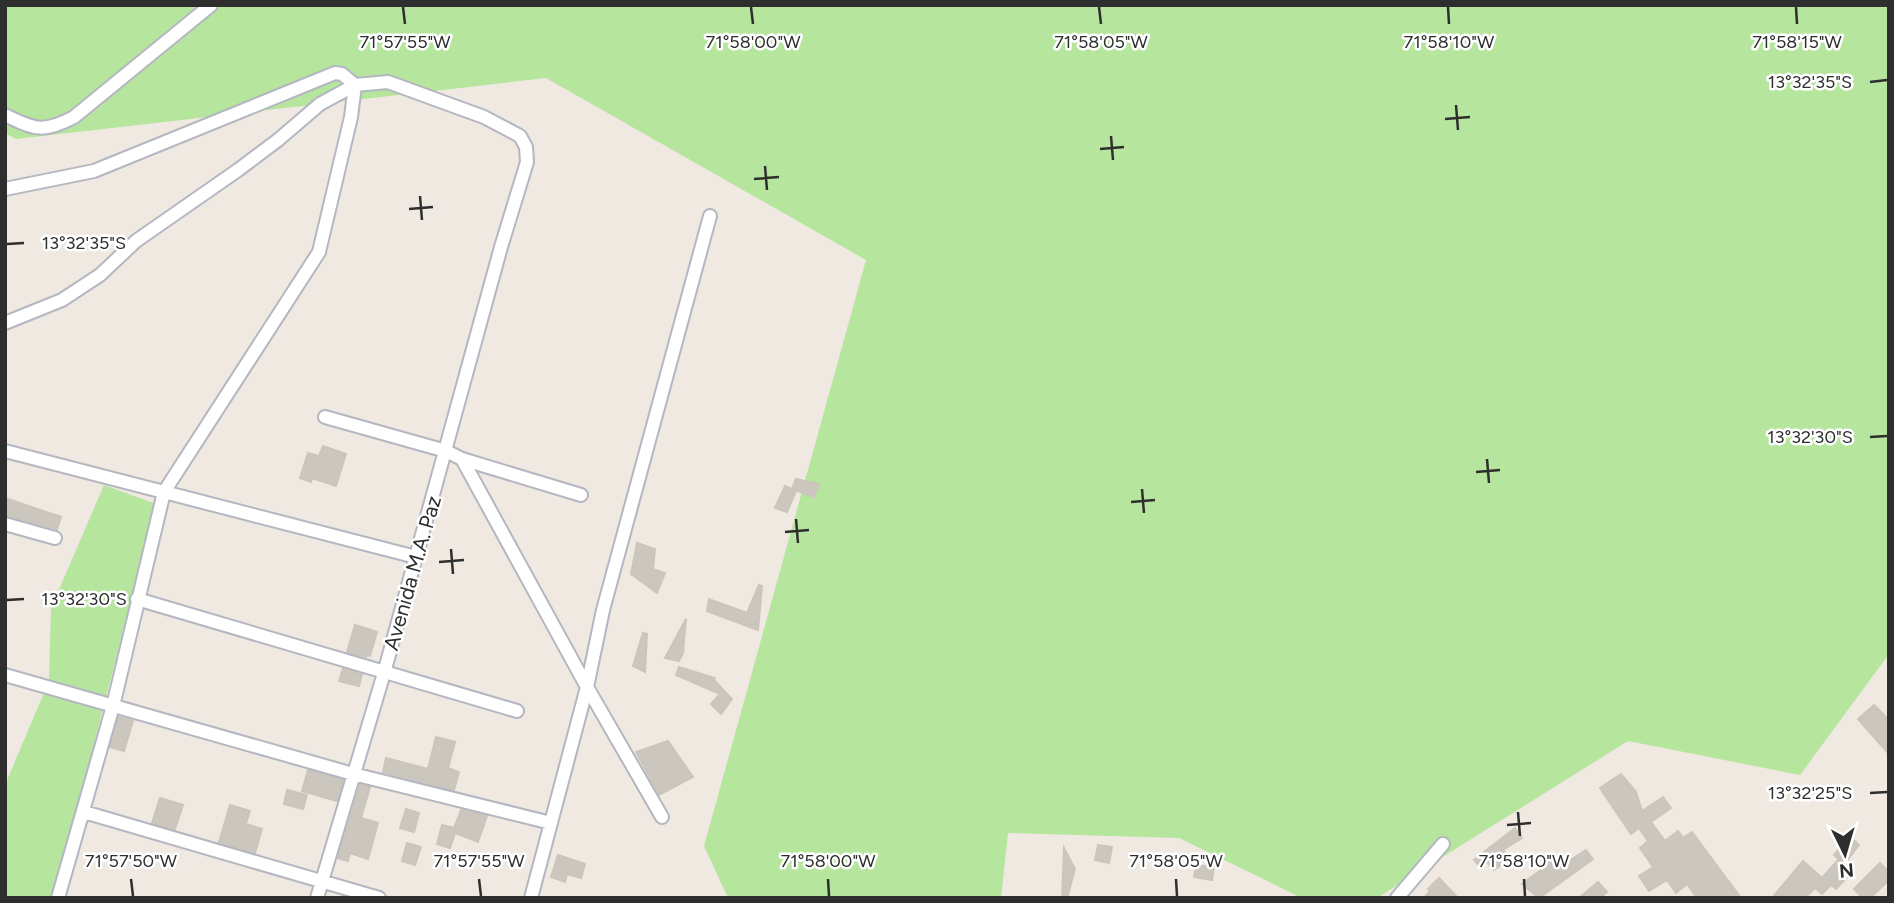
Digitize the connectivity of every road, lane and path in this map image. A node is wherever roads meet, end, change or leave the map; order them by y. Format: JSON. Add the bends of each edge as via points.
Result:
{"nodes":[{"id":1,"x":211,"y":5,"type":"edge"},
{"id":2,"x":355,"y":85,"type":"junction"},
{"id":3,"x":5,"y":115,"type":"edge"},
{"id":4,"x":5,"y":189,"type":"edge"},
{"id":5,"x":710,"y":216,"type":"dead end"},
{"id":6,"x":5,"y":323,"type":"edge"},
{"id":7,"x":325,"y":417,"type":"dead end"},
{"id":8,"x":5,"y":451,"type":"edge"},
{"id":9,"x":446,"y":451,"type":"junction"},
{"id":10,"x":462,"y":459,"type":"junction"},
{"id":11,"x":164,"y":492,"type":"junction"},
{"id":12,"x":581,"y":495,"type":"dead end"},
{"id":13,"x":5,"y":524,"type":"edge"},
{"id":14,"x":55,"y":538,"type":"dead end"},
{"id":15,"x":416,"y":557,"type":"junction"},
{"id":16,"x":137,"y":599,"type":"junction"},
{"id":17,"x":384,"y":673,"type":"junction"},
{"id":18,"x":5,"y":674,"type":"edge"},
{"id":19,"x":587,"y":687,"type":"junction"},
{"id":20,"x":113,"y":706,"type":"junction"},
{"id":21,"x":517,"y":711,"type":"dead end"},
{"id":22,"x":354,"y":774,"type":"junction"},
{"id":23,"x":84,"y":812,"type":"junction"},
{"id":24,"x":662,"y":817,"type":"dead end"},
{"id":25,"x":551,"y":823,"type":"junction"},
{"id":26,"x":1443,"y":844,"type":"dead end"},
{"id":27,"x":321,"y":883,"type":"junction"},
{"id":28,"x":58,"y":898,"type":"edge"},
{"id":29,"x":317,"y":898,"type":"edge"},
{"id":30,"x":379,"y":898,"type":"edge"},
{"id":31,"x":531,"y":898,"type":"edge"},
{"id":32,"x":1397,"y":898,"type":"edge"}],
"edges":[{"from":1,"to":3,"type":"street","via":[[57,127],[44,130]]},
{"from":2,"to":4,"type":"street","via":[[335,73],[94,171]]},
{"from":2,"to":6,"type":"street","via":[[320,104],[278,140],[136,242],[100,275],[62,300]]},
{"from":2,"to":9,"type":"street","name":"Avenida M.A. Paz","via":[[387,82],[484,117],[520,136],[526,147],[527,162]]},
{"from":2,"to":11,"type":"street","via":[[319,252]]},
{"from":5,"to":19,"type":"street","via":[[603,610]]},
{"from":7,"to":9,"type":"street"},
{"from":8,"to":11,"type":"street"},
{"from":9,"to":10,"type":"street"},
{"from":9,"to":15,"type":"street","name":"Avenida M.A. Paz"},
{"from":10,"to":12,"type":"street"},
{"from":10,"to":19,"type":"street"},
{"from":11,"to":15,"type":"street"},
{"from":11,"to":16,"type":"street"},
{"from":13,"to":14,"type":"street"},
{"from":15,"to":17,"type":"street","name":"Avenida M.A. Paz"},
{"from":16,"to":17,"type":"street"},
{"from":16,"to":20,"type":"street"},
{"from":17,"to":21,"type":"street"},
{"from":17,"to":22,"type":"street","name":"Avenida M.A. Paz"},
{"from":18,"to":20,"type":"street"},
{"from":19,"to":24,"type":"street"},
{"from":19,"to":25,"type":"street"},
{"from":20,"to":22,"type":"street"},
{"from":20,"to":23,"type":"street"},
{"from":22,"to":25,"type":"street"},
{"from":22,"to":27,"type":"street","name":"Avenida M.A. Paz"},
{"from":23,"to":27,"type":"street"},
{"from":23,"to":28,"type":"street"},
{"from":25,"to":31,"type":"street"},
{"from":26,"to":32,"type":"street"},
{"from":27,"to":29,"type":"street","name":"Avenida M.A. Paz"},
{"from":27,"to":30,"type":"street"}]}
